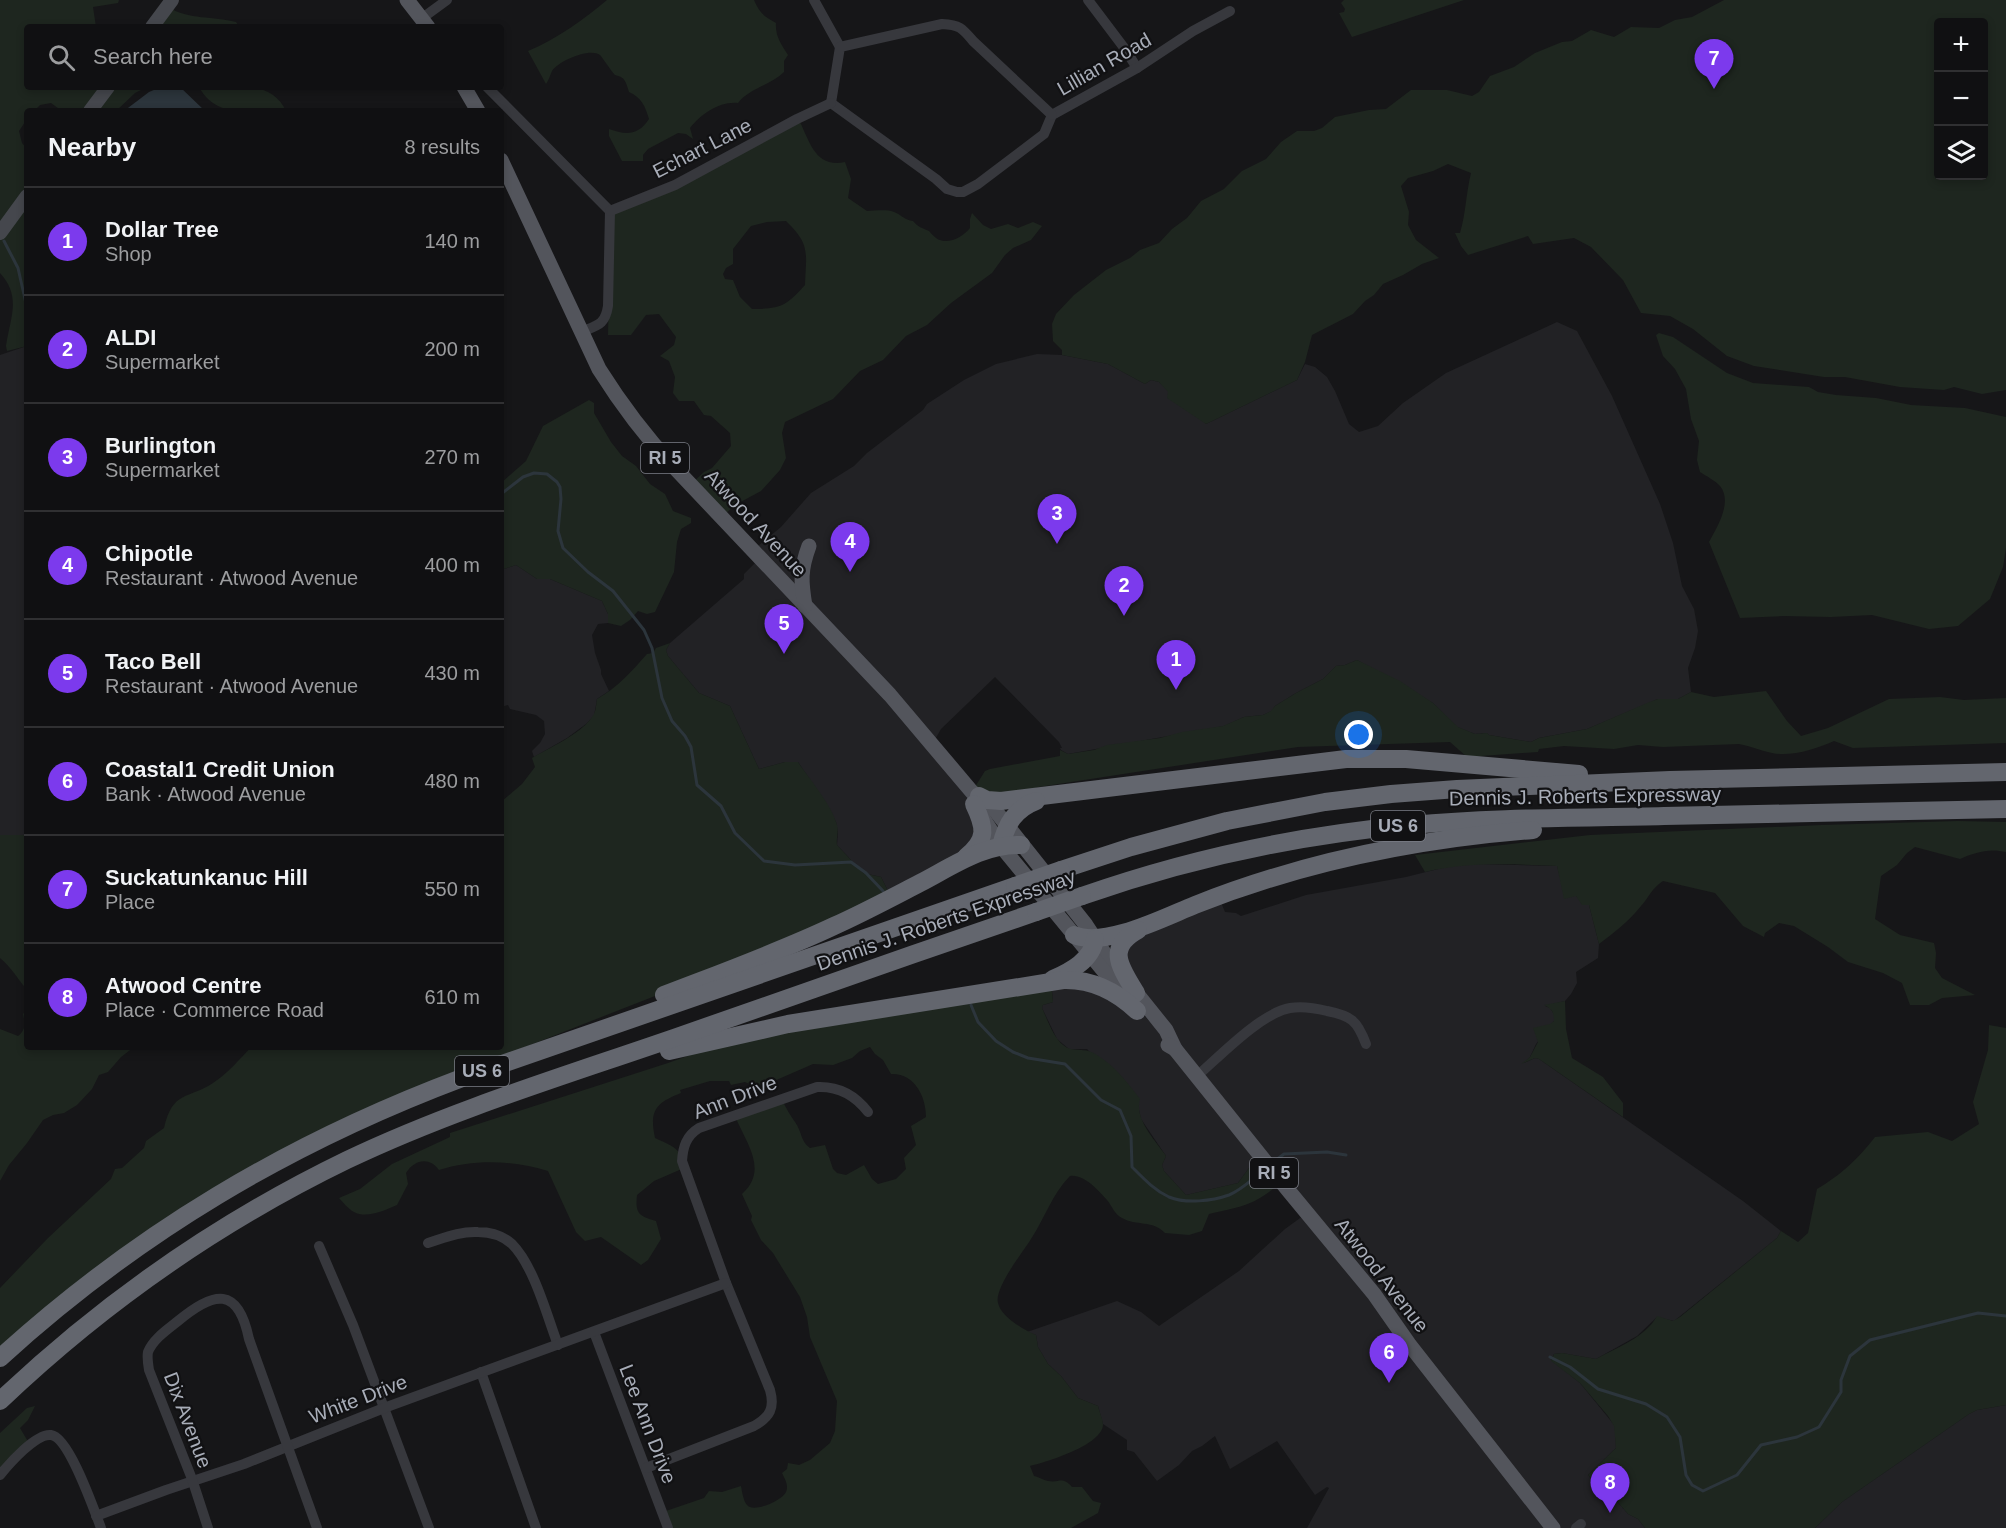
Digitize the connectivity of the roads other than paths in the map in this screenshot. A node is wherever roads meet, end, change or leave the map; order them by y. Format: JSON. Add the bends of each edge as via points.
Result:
{"nodes":[{"id":1,"x":172,"y":0,"type":"edge"},
{"id":2,"x":407,"y":0,"type":"edge"},
{"id":3,"x":447,"y":0,"type":"edge"},
{"id":4,"x":814,"y":0,"type":"edge"},
{"id":5,"x":1089,"y":0,"type":"edge"},
{"id":6,"x":1230,"y":11,"type":"dead end"},
{"id":7,"x":424,"y":23,"type":"edge"},
{"id":8,"x":154,"y":24,"type":"edge"},
{"id":9,"x":840,"y":46,"type":"junction"},
{"id":10,"x":1137,"y":68,"type":"junction"},
{"id":11,"x":106,"y":90,"type":"edge"},
{"id":12,"x":466,"y":90,"type":"edge"},
{"id":13,"x":490,"y":90,"type":"edge"},
{"id":14,"x":831,"y":104,"type":"junction"},
{"id":15,"x":92,"y":108,"type":"edge"},
{"id":16,"x":475,"y":108,"type":"edge"},
{"id":17,"x":1052,"y":116,"type":"junction"},
{"id":18,"x":504,"y":166,"type":"edge"},
{"id":19,"x":24,"y":200,"type":"edge"},
{"id":20,"x":610,"y":211,"type":"junction"},
{"id":21,"x":0,"y":233,"type":"edge"},
{"id":22,"x":581,"y":332,"type":"junction"},
{"id":23,"x":809,"y":546,"type":"dead end"},
{"id":24,"x":805,"y":606,"type":"junction"},
{"id":25,"x":2006,"y":771,"type":"edge"},
{"id":26,"x":1670,"y":780,"type":"junction"},
{"id":27,"x":1064,"y":794,"type":"junction"},
{"id":28,"x":975,"y":797,"type":"junction"},
{"id":29,"x":2006,"y":809,"type":"edge"},
{"id":30,"x":1723,"y":815,"type":"junction"},
{"id":31,"x":1007,"y":827,"type":"junction"},
{"id":32,"x":1021,"y":845,"type":"junction"},
{"id":33,"x":1001,"y":846,"type":"junction"},
{"id":34,"x":960,"y":861,"type":"junction"},
{"id":35,"x":1153,"y":923,"type":"junction"},
{"id":36,"x":1074,"y":935,"type":"joint"},
{"id":37,"x":1092,"y":947,"type":"junction"},
{"id":38,"x":1032,"y":985,"type":"junction"},
{"id":39,"x":1136,"y":993,"type":"junction"},
{"id":40,"x":1137,"y":1011,"type":"junction"},
{"id":41,"x":1366,"y":1044,"type":"dead end"},
{"id":42,"x":1175,"y":1049,"type":"junction"},
{"id":43,"x":540,"y":1051,"type":"junction"},
{"id":44,"x":1197,"y":1076,"type":"junction"},
{"id":45,"x":547,"y":1082,"type":"junction"},
{"id":46,"x":868,"y":1113,"type":"dead end"},
{"id":47,"x":428,"y":1243,"type":"dead end"},
{"id":48,"x":319,"y":1246,"type":"dead end"},
{"id":49,"x":726,"y":1283,"type":"junction"},
{"id":50,"x":594,"y":1332,"type":"junction"},
{"id":51,"x":558,"y":1346,"type":"junction"},
{"id":52,"x":0,"y":1358,"type":"edge"},
{"id":53,"x":481,"y":1372,"type":"junction"},
{"id":54,"x":0,"y":1401,"type":"edge"},
{"id":55,"x":384,"y":1407,"type":"junction"},
{"id":56,"x":288,"y":1446,"type":"junction"},
{"id":57,"x":646,"y":1468,"type":"junction"},
{"id":58,"x":0,"y":1475,"type":"edge"},
{"id":59,"x":193,"y":1482,"type":"junction"},
{"id":60,"x":96,"y":1516,"type":"junction"},
{"id":61,"x":101,"y":1528,"type":"edge"},
{"id":62,"x":208,"y":1528,"type":"edge"},
{"id":63,"x":317,"y":1528,"type":"edge"},
{"id":64,"x":429,"y":1528,"type":"edge"},
{"id":65,"x":536,"y":1528,"type":"edge"},
{"id":66,"x":668,"y":1528,"type":"edge"},
{"id":67,"x":1553,"y":1528,"type":"edge"}],
"edges":[{"from":1,"to":8,"type":"main road"},
{"from":2,"to":7,"type":"main road"},
{"from":3,"to":7,"type":"street"},
{"from":4,"to":9,"type":"street"},
{"from":5,"to":10,"type":"street"},
{"from":6,"to":10,"type":"street","name":"Lillian Road"},
{"from":9,"to":14,"type":"street"},
{"from":9,"to":17,"type":"street","via":[[942,24],[955,25],[967,32]]},
{"from":10,"to":17,"type":"street","name":"Lillian Road"},
{"from":11,"to":15,"type":"main road"},
{"from":12,"to":16,"type":"main road"},
{"from":13,"to":20,"type":"street"},
{"from":14,"to":17,"type":"street","name":"Lillian Road","via":[[947,189],[957,192],[978,184],[1044,134]]},
{"from":14,"to":20,"type":"street","name":"Echart Lane","via":[[675,185]]},
{"from":18,"to":22,"type":"main road","name":"Atwood Avenue","number":"RI 5"},
{"from":19,"to":21,"type":"main road"},
{"from":20,"to":22,"type":"street","via":[[606,317],[600,325]]},
{"from":22,"to":24,"type":"main road","name":"Atwood Avenue","number":"RI 5","via":[[612,390],[651,442]]},
{"from":23,"to":24,"type":"main road","via":[[802,564]]},
{"from":24,"to":28,"type":"main road","name":"Atwood Avenue","number":"RI 5","via":[[890,694]]},
{"from":25,"to":26,"type":"highway","name":"Dennis J. Roberts Expressway","number":"US 6"},
{"from":26,"to":27,"type":"highway","via":[[1366,758]]},
{"from":26,"to":43,"type":"highway","name":"Dennis J. Roberts Expressway","number":"US 6","bridge":true,"via":[[1423,791],[1325,802],[1195,829],[1061,870]]},
{"from":27,"to":28,"type":"highway","via":[[996,801]]},
{"from":27,"to":31,"type":"highway","via":[[1023,807]]},
{"from":28,"to":31,"type":"main road","name":"Atwood Avenue","number":"RI 5","via":[[994,809]]},
{"from":28,"to":33,"type":"main road","name":"Atwood Avenue","number":"RI 5"},
{"from":28,"to":34,"type":"highway","via":[[983,836],[976,849]]},
{"from":29,"to":30,"type":"highway","name":"Dennis J. Roberts Expressway","number":"US 6"},
{"from":30,"to":35,"type":"highway","via":[[1485,834],[1392,848],[1257,883]]},
{"from":30,"to":45,"type":"highway","name":"Dennis J. Roberts Expressway","number":"US 6","bridge":true,"via":[[1466,821],[1346,832],[1218,856],[1082,896]]},
{"from":31,"to":32,"type":"main road","name":"Atwood Avenue","number":"RI 5"},
{"from":31,"to":33,"type":"highway"},
{"from":32,"to":33,"type":"highway"},
{"from":32,"to":37,"type":"main road","name":"Atwood Avenue","number":"RI 5"},
{"from":33,"to":34,"type":"highway"},
{"from":33,"to":36,"type":"main road","name":"Atwood Avenue","number":"RI 5"},
{"from":34,"to":43,"type":"highway","via":[[834,926],[626,1009]]},
{"from":35,"to":37,"type":"highway"},
{"from":35,"to":39,"type":"highway","via":[[1129,935],[1119,951],[1118,959]]},
{"from":36,"to":37,"type":"highway"},
{"from":37,"to":38,"type":"highway","via":[[1067,972]]},
{"from":37,"to":39,"type":"main road","name":"Atwood Avenue","number":"RI 5"},
{"from":37,"to":40,"type":"main road","name":"Atwood Avenue","number":"RI 5"},
{"from":38,"to":40,"type":"highway","via":[[1063,980],[1092,983],[1116,994]]},
{"from":38,"to":45,"type":"highway","via":[[757,1031]]},
{"from":39,"to":42,"type":"main road","name":"Atwood Avenue","number":"RI 5","via":[[1166,1030]]},
{"from":40,"to":42,"type":"main road","name":"Atwood Avenue","number":"RI 5"},
{"from":41,"to":44,"type":"street","via":[[1360,1029],[1344,1015],[1308,1007],[1288,1008],[1264,1019]]},
{"from":42,"to":44,"type":"main road","name":"Atwood Avenue","number":"RI 5"},
{"from":43,"to":52,"type":"highway","name":"Dennis J. Roberts Expressway","number":"US 6","via":[[370,1115],[243,1179],[114,1263]]},
{"from":44,"to":67,"type":"main road","name":"Atwood Avenue","number":"RI 5","via":[[1374,1294]]},
{"from":45,"to":54,"type":"highway","name":"Dennis J. Roberts Expressway","number":"US 6","via":[[378,1146],[260,1206],[123,1296]]},
{"from":46,"to":49,"type":"street","name":"Ann Drive","via":[[857,1098],[817,1087],[692,1132],[684,1145],[682,1161]]},
{"from":47,"to":51,"type":"street","via":[[460,1233],[480,1232],[511,1243],[531,1275]]},
{"from":48,"to":55,"type":"street"},
{"from":49,"to":50,"type":"street","name":"White Drive"},
{"from":49,"to":57,"type":"street","name":"Ann Drive","via":[[770,1390],[771,1410],[754,1426]]},
{"from":50,"to":51,"type":"street","name":"White Drive"},
{"from":50,"to":57,"type":"street","name":"Lee Ann Drive"},
{"from":51,"to":53,"type":"street","name":"White Drive"},
{"from":53,"to":55,"type":"street","name":"White Drive"},
{"from":53,"to":65,"type":"street"},
{"from":55,"to":56,"type":"street","name":"White Drive"},
{"from":55,"to":64,"type":"street"},
{"from":56,"to":59,"type":"street","name":"White Drive"},
{"from":56,"to":59,"type":"street","name":"Dix Avenue","via":[[240,1310],[229,1299],[211,1300],[190,1311],[154,1342],[147,1354],[149,1370]]},
{"from":56,"to":63,"type":"street"},
{"from":57,"to":66,"type":"street","name":"Lee Ann Drive"},
{"from":58,"to":60,"type":"street","via":[[33,1442],[52,1434],[70,1452]]},
{"from":59,"to":60,"type":"street","name":"White Drive"},
{"from":59,"to":62,"type":"street","name":"Dix Avenue"},
{"from":60,"to":61,"type":"street"}]}
